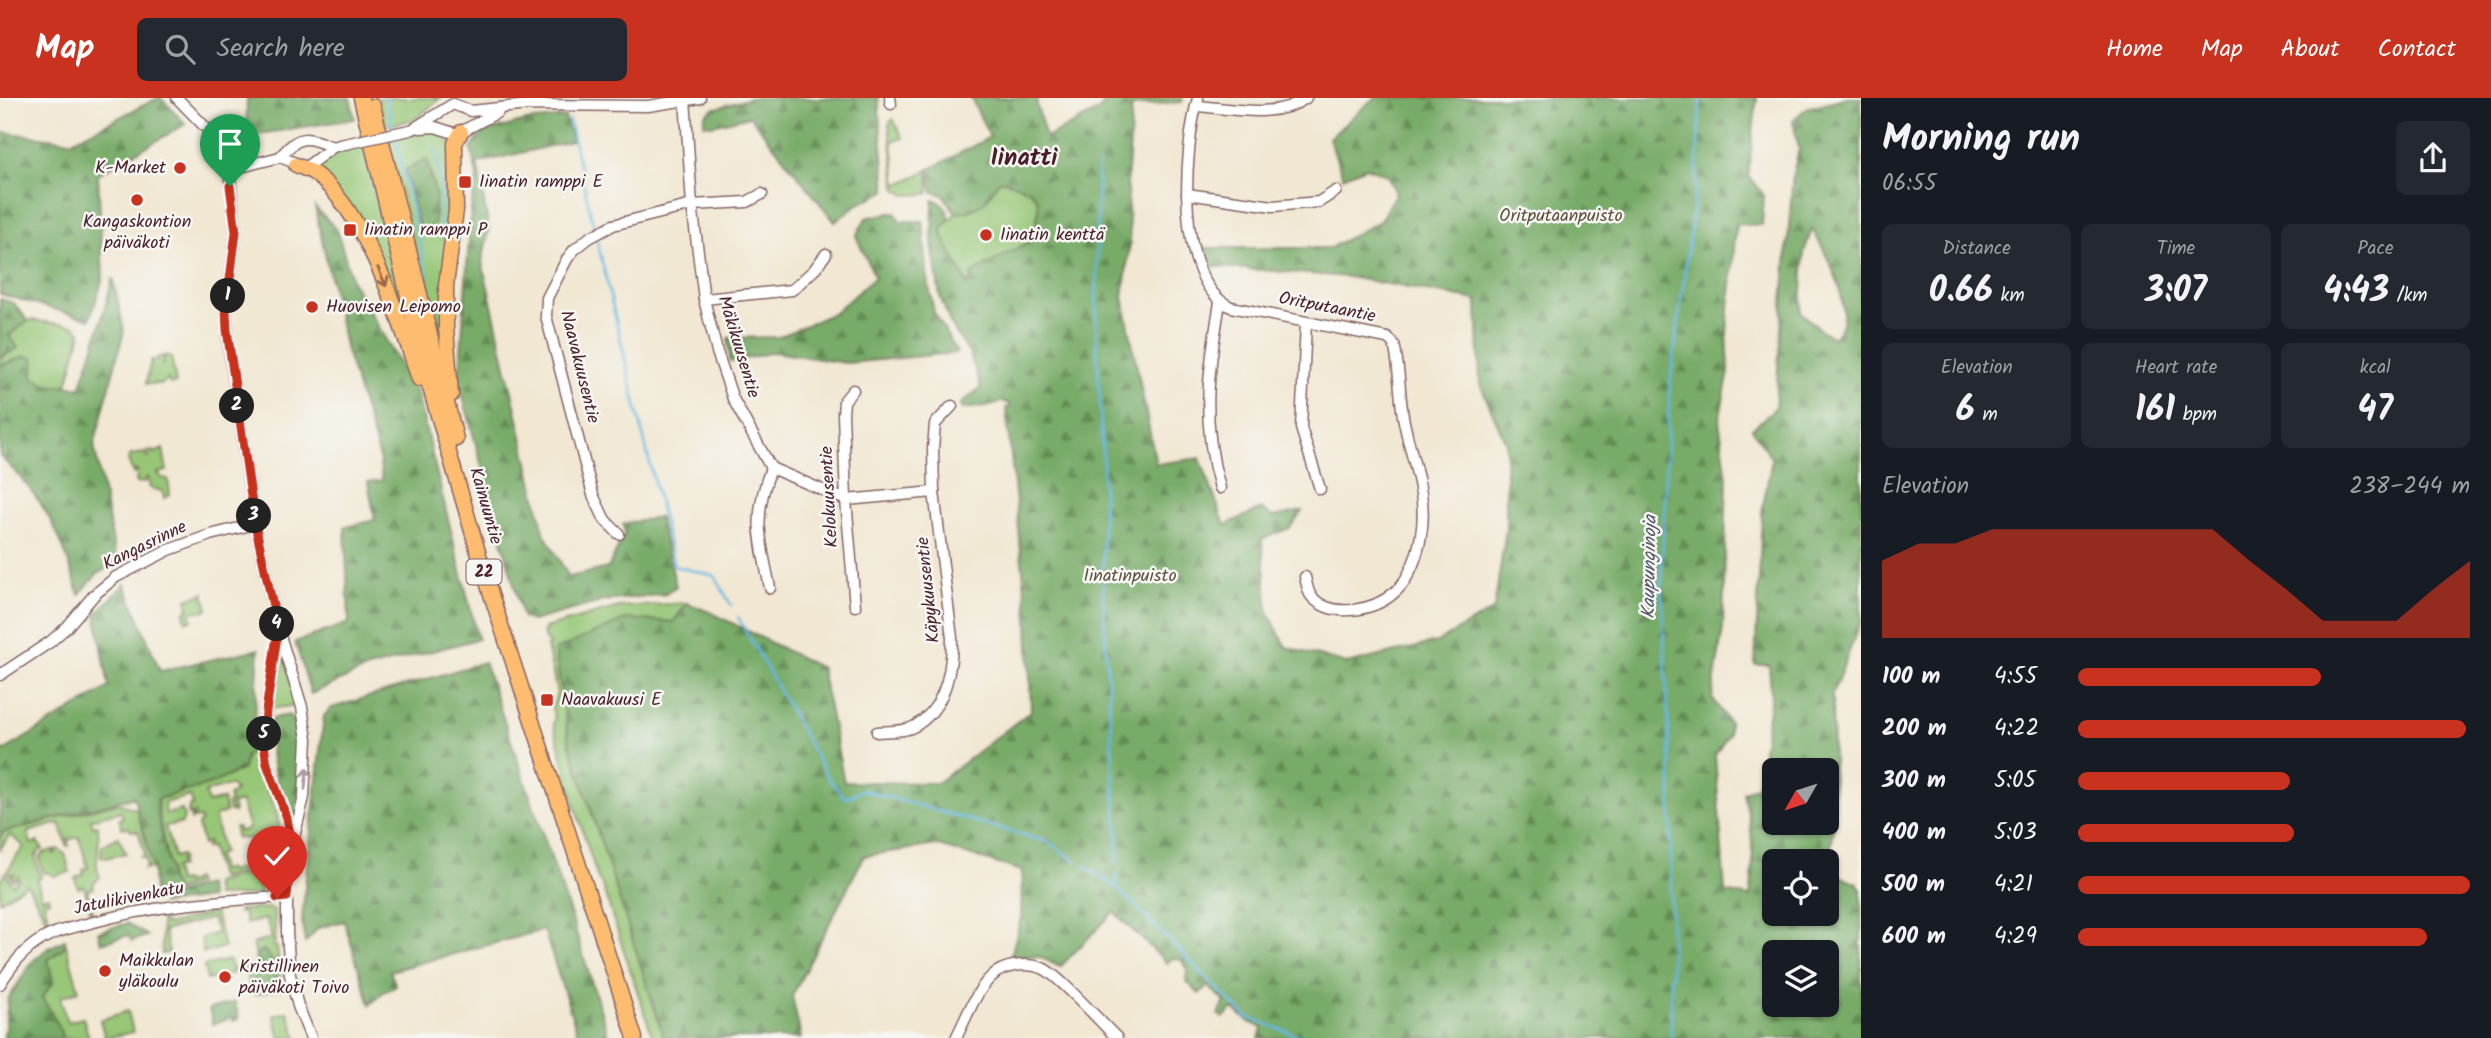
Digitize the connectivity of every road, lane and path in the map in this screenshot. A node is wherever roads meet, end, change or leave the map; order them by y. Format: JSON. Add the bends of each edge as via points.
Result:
{"nodes":[{"id":1,"x":177,"y":98,"type":"edge"},
{"id":2,"x":361,"y":98,"type":"edge"},
{"id":3,"x":371,"y":98,"type":"edge"},
{"id":4,"x":700,"y":98,"type":"edge"},
{"id":5,"x":1306,"y":98,"type":"edge"},
{"id":6,"x":685,"y":100,"type":"edge"},
{"id":7,"x":1197,"y":102,"type":"edge"},
{"id":8,"x":510,"y":107,"type":"junction"},
{"id":9,"x":465,"y":110,"type":"junction"},
{"id":10,"x":412,"y":129,"type":"junction"},
{"id":11,"x":464,"y":130,"type":"junction"},
{"id":12,"x":289,"y":146,"type":"junction"},
{"id":13,"x":337,"y":146,"type":"junction"},
{"id":14,"x":279,"y":157,"type":"junction"},
{"id":15,"x":296,"y":165,"type":"junction"},
{"id":16,"x":229,"y":170,"type":"junction"},
{"id":17,"x":1336,"y":191,"type":"dead end"},
{"id":18,"x":762,"y":194,"type":"dead end"},
{"id":19,"x":1187,"y":194,"type":"junction"},
{"id":20,"x":692,"y":205,"type":"junction"},
{"id":21,"x":825,"y":254,"type":"dead end"},
{"id":22,"x":704,"y":299,"type":"junction"},
{"id":23,"x":1220,"y":302,"type":"junction"},
{"id":24,"x":1306,"y":323,"type":"junction"},
{"id":25,"x":853,"y":390,"type":"dead end"},
{"id":26,"x":952,"y":406,"type":"dead end"},
{"id":27,"x":450,"y":436,"type":"junction"},
{"id":28,"x":771,"y":468,"type":"junction"},
{"id":29,"x":1220,"y":488,"type":"dead end"},
{"id":30,"x":1320,"y":489,"type":"dead end"},
{"id":31,"x":934,"y":492,"type":"junction"},
{"id":32,"x":846,"y":500,"type":"junction"},
{"id":33,"x":255,"y":524,"type":"junction"},
{"id":34,"x":618,"y":534,"type":"dead end"},
{"id":35,"x":1305,"y":577,"type":"dead end"},
{"id":36,"x":771,"y":588,"type":"dead end"},
{"id":37,"x":855,"y":606,"type":"dead end"},
{"id":38,"x":278,"y":629,"type":"junction"},
{"id":39,"x":0,"y":675,"type":"edge"},
{"id":40,"x":877,"y":733,"type":"dead end"},
{"id":41,"x":292,"y":845,"type":"junction"},
{"id":42,"x":287,"y":897,"type":"junction"},
{"id":43,"x":0,"y":984,"type":"edge"},
{"id":44,"x":312,"y":1038,"type":"edge"},
{"id":45,"x":635,"y":1038,"type":"edge"},
{"id":46,"x":644,"y":1038,"type":"edge"},
{"id":47,"x":956,"y":1038,"type":"edge"},
{"id":48,"x":1117,"y":1038,"type":"edge"}],
"edges":[{"from":1,"to":16,"type":"street","via":[[210,132]]},
{"from":2,"to":27,"type":"highway","name":"Kainuuntie","number":"22","via":[[428,381]]},
{"from":3,"to":27,"type":"highway","name":"Kainuuntie","number":"22"},
{"from":4,"to":6,"type":"street"},
{"from":5,"to":7,"type":"street","via":[[1268,111]]},
{"from":6,"to":8,"type":"street","via":[[648,106]]},
{"from":6,"to":20,"type":"street","name":"Mäkikuusentie"},
{"from":7,"to":19,"type":"street"},
{"from":8,"to":9,"type":"street"},
{"from":8,"to":11,"type":"street"},
{"from":9,"to":10,"type":"street","via":[[449,105]]},
{"from":9,"to":11,"type":"street"},
{"from":10,"to":11,"type":"street"},
{"from":10,"to":13,"type":"street","bridge":true},
{"from":11,"to":27,"type":"highway","via":[[455,143],[456,209],[446,285]]},
{"from":12,"to":13,"type":"street","via":[[303,139]]},
{"from":12,"to":14,"type":"street"},
{"from":12,"to":15,"type":"street","via":[[289,157]]},
{"from":13,"to":15,"type":"street","via":[[306,167]]},
{"from":14,"to":15,"type":"street"},
{"from":14,"to":16,"type":"street"},
{"from":15,"to":27,"type":"highway","one_way":true,"via":[[315,174],[346,208],[394,304],[425,396]]},
{"from":16,"to":33,"type":"street","via":[[236,232],[227,330]]},
{"from":17,"to":19,"type":"street","via":[[1319,202],[1273,206]]},
{"from":18,"to":20,"type":"street","name":"Naavakuusentie","via":[[747,202]]},
{"from":19,"to":23,"type":"street","via":[[1199,266]]},
{"from":20,"to":22,"type":"street","name":"Mäkikuusentie"},
{"from":20,"to":34,"type":"street","name":"Naavakuusentie","via":[[613,225],[589,237],[567,259],[547,298],[546,316],[593,495]]},
{"from":21,"to":22,"type":"street","via":[[792,290]]},
{"from":22,"to":28,"type":"street","name":"Mäkikuusentie","via":[[733,399]]},
{"from":23,"to":24,"type":"street","name":"Oritputaantie"},
{"from":23,"to":29,"type":"street","via":[[1206,402],[1211,456]]},
{"from":24,"to":30,"type":"street","via":[[1301,428]]},
{"from":24,"to":35,"type":"street","name":"Oritputaantie","via":[[1392,341],[1403,416],[1424,505],[1422,534],[1410,571],[1396,592],[1379,603],[1350,610],[1322,605],[1309,595]]},
{"from":25,"to":32,"type":"street","name":"Kelokuusentie","via":[[844,401]]},
{"from":26,"to":31,"type":"street","name":"Käpykuusentie","via":[[935,424]]},
{"from":27,"to":45,"type":"highway","name":"Kainuuntie","number":"22","via":[[510,659]]},
{"from":27,"to":46,"type":"highway","name":"Kainuuntie","number":"22"},
{"from":28,"to":32,"type":"street"},
{"from":28,"to":36,"type":"street","via":[[761,494],[757,525]]},
{"from":31,"to":32,"type":"street"},
{"from":31,"to":40,"type":"street","name":"Käpykuusentie","via":[[952,638],[948,685],[933,709],[914,726]]},
{"from":32,"to":37,"type":"street","name":"Kelokuusentie"},
{"from":33,"to":38,"type":"street"},
{"from":33,"to":39,"type":"street","name":"Kangasrinne","via":[[169,550],[116,577],[50,642]]},
{"from":38,"to":41,"type":"street","via":[[264,752]]},
{"from":41,"to":38,"type":"street","one_way":true,"via":[[304,797],[307,739]]},
{"from":41,"to":42,"type":"street"},
{"from":42,"to":43,"type":"street","name":"Jatulikivenkatu","via":[[160,908],[75,927],[31,947]]},
{"from":42,"to":44,"type":"street","via":[[290,975]]},
{"from":47,"to":48,"type":"street","via":[[994,974],[1006,967],[1034,966],[1049,972]]}]}
